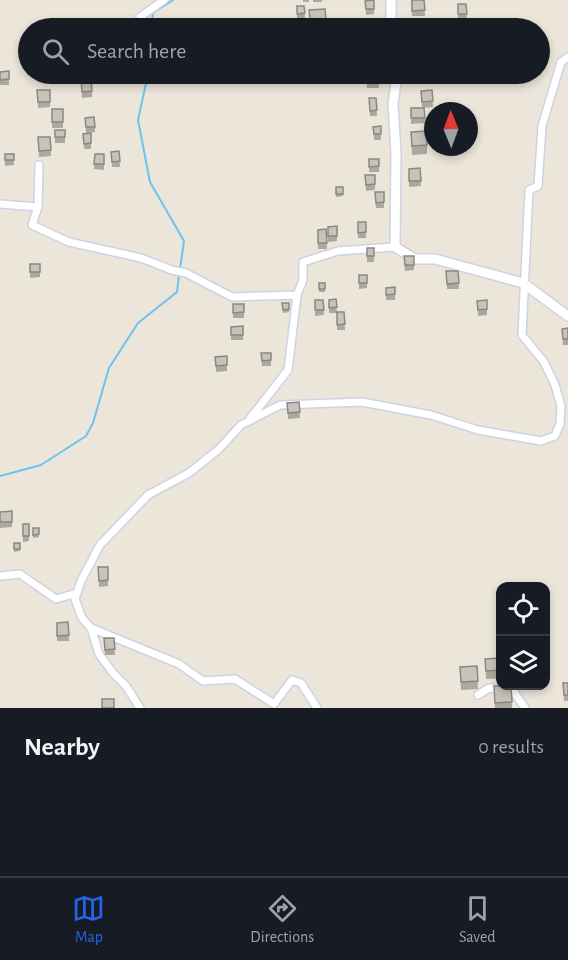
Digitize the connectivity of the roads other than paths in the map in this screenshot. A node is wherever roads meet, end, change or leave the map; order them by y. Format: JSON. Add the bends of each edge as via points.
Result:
{"nodes":[{"id":1,"x":164,"y":0,"type":"edge"},
{"id":2,"x":391,"y":0,"type":"edge"},
{"id":3,"x":140,"y":18,"type":"edge"},
{"id":4,"x":391,"y":18,"type":"edge"},
{"id":5,"x":568,"y":57,"type":"edge"},
{"id":6,"x":395,"y":84,"type":"edge"},
{"id":7,"x":39,"y":165,"type":"dead end"},
{"id":8,"x":0,"y":204,"type":"edge"},
{"id":9,"x":38,"y":207,"type":"junction"},
{"id":10,"x":394,"y":247,"type":"junction"},
{"id":11,"x":523,"y":283,"type":"junction"},
{"id":12,"x":297,"y":295,"type":"junction"},
{"id":13,"x":568,"y":316,"type":"edge"},
{"id":14,"x":248,"y":421,"type":"junction"},
{"id":15,"x":0,"y":576,"type":"edge"},
{"id":16,"x":77,"y":593,"type":"junction"},
{"id":17,"x":91,"y":628,"type":"junction"},
{"id":18,"x":478,"y":695,"type":"dead end"},
{"id":19,"x":140,"y":708,"type":"edge"},
{"id":20,"x":317,"y":708,"type":"edge"},
{"id":21,"x":525,"y":708,"type":"edge"}],
"edges":[{"from":1,"to":3,"type":"street"},
{"from":2,"to":4,"type":"street"},
{"from":5,"to":11,"type":"street","via":[[561,62],[542,126],[538,186],[529,190]]},
{"from":6,"to":10,"type":"street"},
{"from":7,"to":9,"type":"street"},
{"from":8,"to":9,"type":"street"},
{"from":9,"to":12,"type":"street","via":[[33,225],[69,242],[186,273],[232,297]]},
{"from":10,"to":11,"type":"street","via":[[415,259],[435,259]]},
{"from":10,"to":12,"type":"street","via":[[338,251],[303,262],[303,280]]},
{"from":11,"to":13,"type":"street"},
{"from":11,"to":14,"type":"street","via":[[522,335],[544,363],[561,406],[555,436],[542,441],[362,402],[280,405]]},
{"from":12,"to":14,"type":"street","via":[[288,370]]},
{"from":14,"to":16,"type":"street","via":[[189,473],[148,495],[100,545]]},
{"from":15,"to":16,"type":"street","via":[[20,574],[56,599]]},
{"from":16,"to":17,"type":"street","via":[[75,599],[82,618]]},
{"from":17,"to":19,"type":"street","via":[[99,654]]},
{"from":17,"to":20,"type":"street","via":[[179,664],[203,681],[235,679],[274,704],[292,680],[301,682]]},
{"from":18,"to":21,"type":"street","via":[[489,688],[512,689]]}]}
